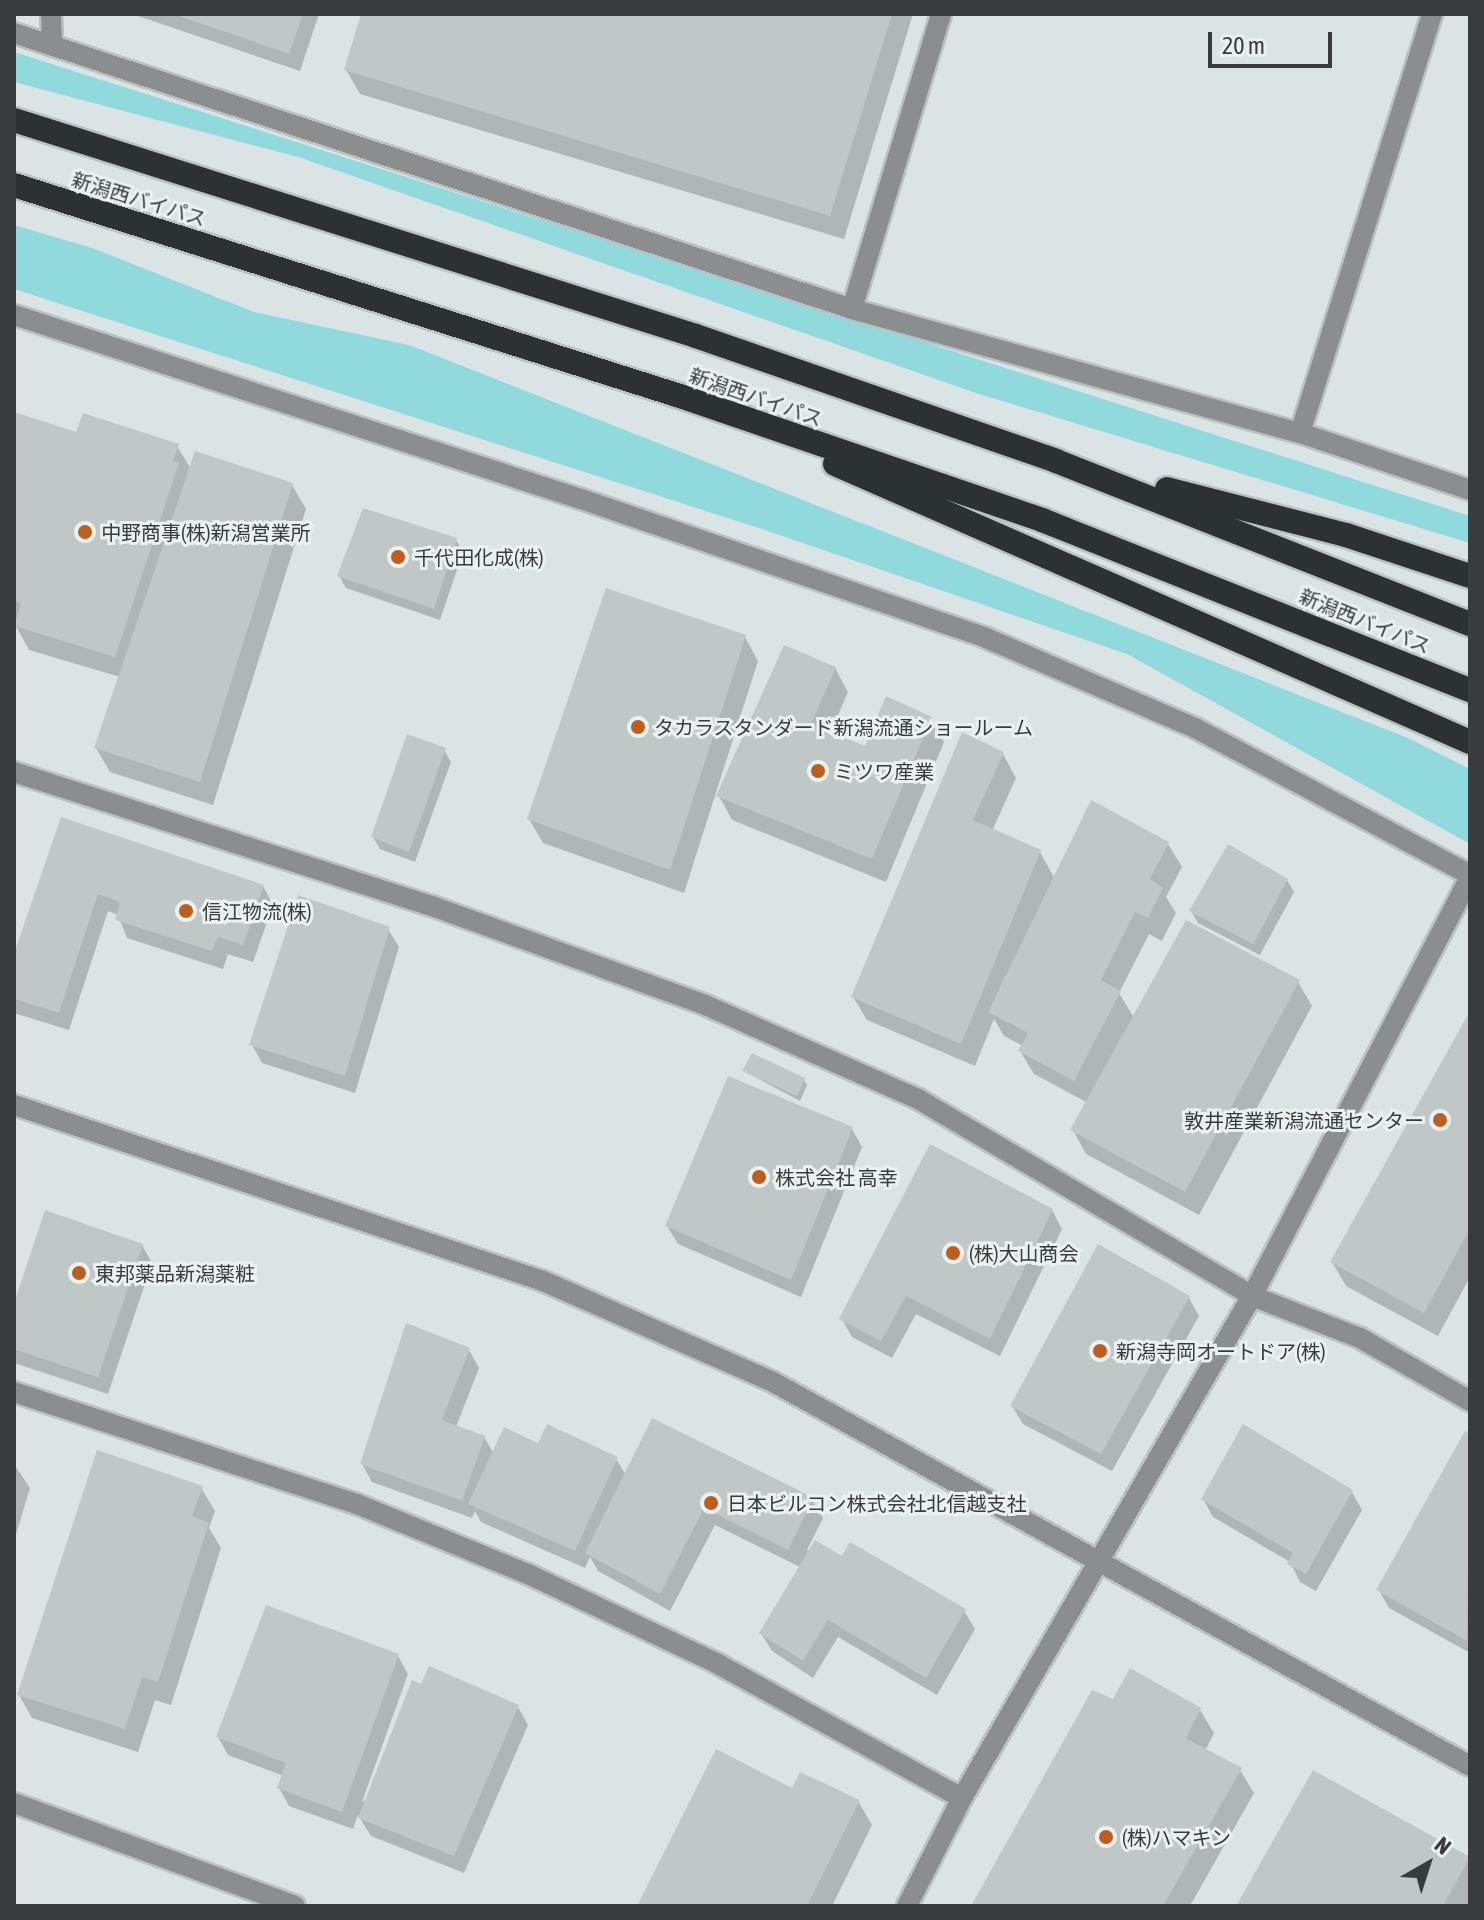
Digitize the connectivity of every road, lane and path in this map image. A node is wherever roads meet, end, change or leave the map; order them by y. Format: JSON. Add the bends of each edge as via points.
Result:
{"nodes":[{"id":1,"x":51,"y":14,"type":"edge"},
{"id":2,"x":941,"y":14,"type":"edge"},
{"id":3,"x":1432,"y":14,"type":"edge"},
{"id":4,"x":14,"y":33,"type":"edge"},
{"id":5,"x":52,"y":45,"type":"junction"},
{"id":6,"x":14,"y":120,"type":"edge"},
{"id":7,"x":14,"y":185,"type":"edge"},
{"id":8,"x":852,"y":309,"type":"junction"},
{"id":9,"x":14,"y":315,"type":"edge"},
{"id":10,"x":680,"y":396,"type":"junction"},
{"id":11,"x":1300,"y":433,"type":"junction"},
{"id":12,"x":1056,"y":461,"type":"junction"},
{"id":13,"x":1470,"y":490,"type":"edge"},
{"id":14,"x":1470,"y":576,"type":"edge"},
{"id":15,"x":1470,"y":624,"type":"edge"},
{"id":16,"x":1470,"y":690,"type":"edge"},
{"id":17,"x":1470,"y":742,"type":"edge"},
{"id":18,"x":14,"y":772,"type":"edge"},
{"id":19,"x":1470,"y":876,"type":"edge"},
{"id":20,"x":14,"y":1105,"type":"edge"},
{"id":21,"x":1252,"y":1296,"type":"junction"},
{"id":22,"x":14,"y":1392,"type":"edge"},
{"id":23,"x":1470,"y":1401,"type":"edge"},
{"id":24,"x":1101,"y":1562,"type":"junction"},
{"id":25,"x":1470,"y":1766,"type":"edge"},
{"id":26,"x":962,"y":1798,"type":"junction"},
{"id":27,"x":14,"y":1803,"type":"edge"},
{"id":28,"x":295,"y":1906,"type":"edge"},
{"id":29,"x":907,"y":1906,"type":"edge"}],
"edges":[{"from":1,"to":5,"type":"street"},
{"from":2,"to":8,"type":"street"},
{"from":3,"to":11,"type":"street"},
{"from":4,"to":5,"type":"street"},
{"from":5,"to":8,"type":"street"},
{"from":6,"to":12,"type":"highway","name":"新潟西バイパス","via":[[696,336]]},
{"from":7,"to":10,"type":"highway","name":"新潟西バイパス"},
{"from":8,"to":11,"type":"street"},
{"from":9,"to":19,"type":"street","via":[[581,499],[986,638],[1195,728]]},
{"from":10,"to":16,"type":"highway","name":"新潟西バイパス","via":[[1042,520]]},
{"from":10,"to":17,"type":"highway"},
{"from":11,"to":13,"type":"street"},
{"from":12,"to":14,"type":"highway","via":[[1346,535]]},
{"from":12,"to":15,"type":"highway","name":"新潟西バイパス"},
{"from":18,"to":21,"type":"street","via":[[432,906],[705,1005],[918,1099]]},
{"from":19,"to":21,"type":"street"},
{"from":20,"to":24,"type":"street","via":[[543,1281],[773,1382]]},
{"from":21,"to":23,"type":"street","via":[[1360,1338]]},
{"from":21,"to":24,"type":"street"},
{"from":22,"to":26,"type":"street","via":[[357,1504],[528,1574],[718,1664]]},
{"from":24,"to":25,"type":"street"},
{"from":24,"to":26,"type":"street"},
{"from":26,"to":29,"type":"street"},
{"from":27,"to":28,"type":"street"}]}
